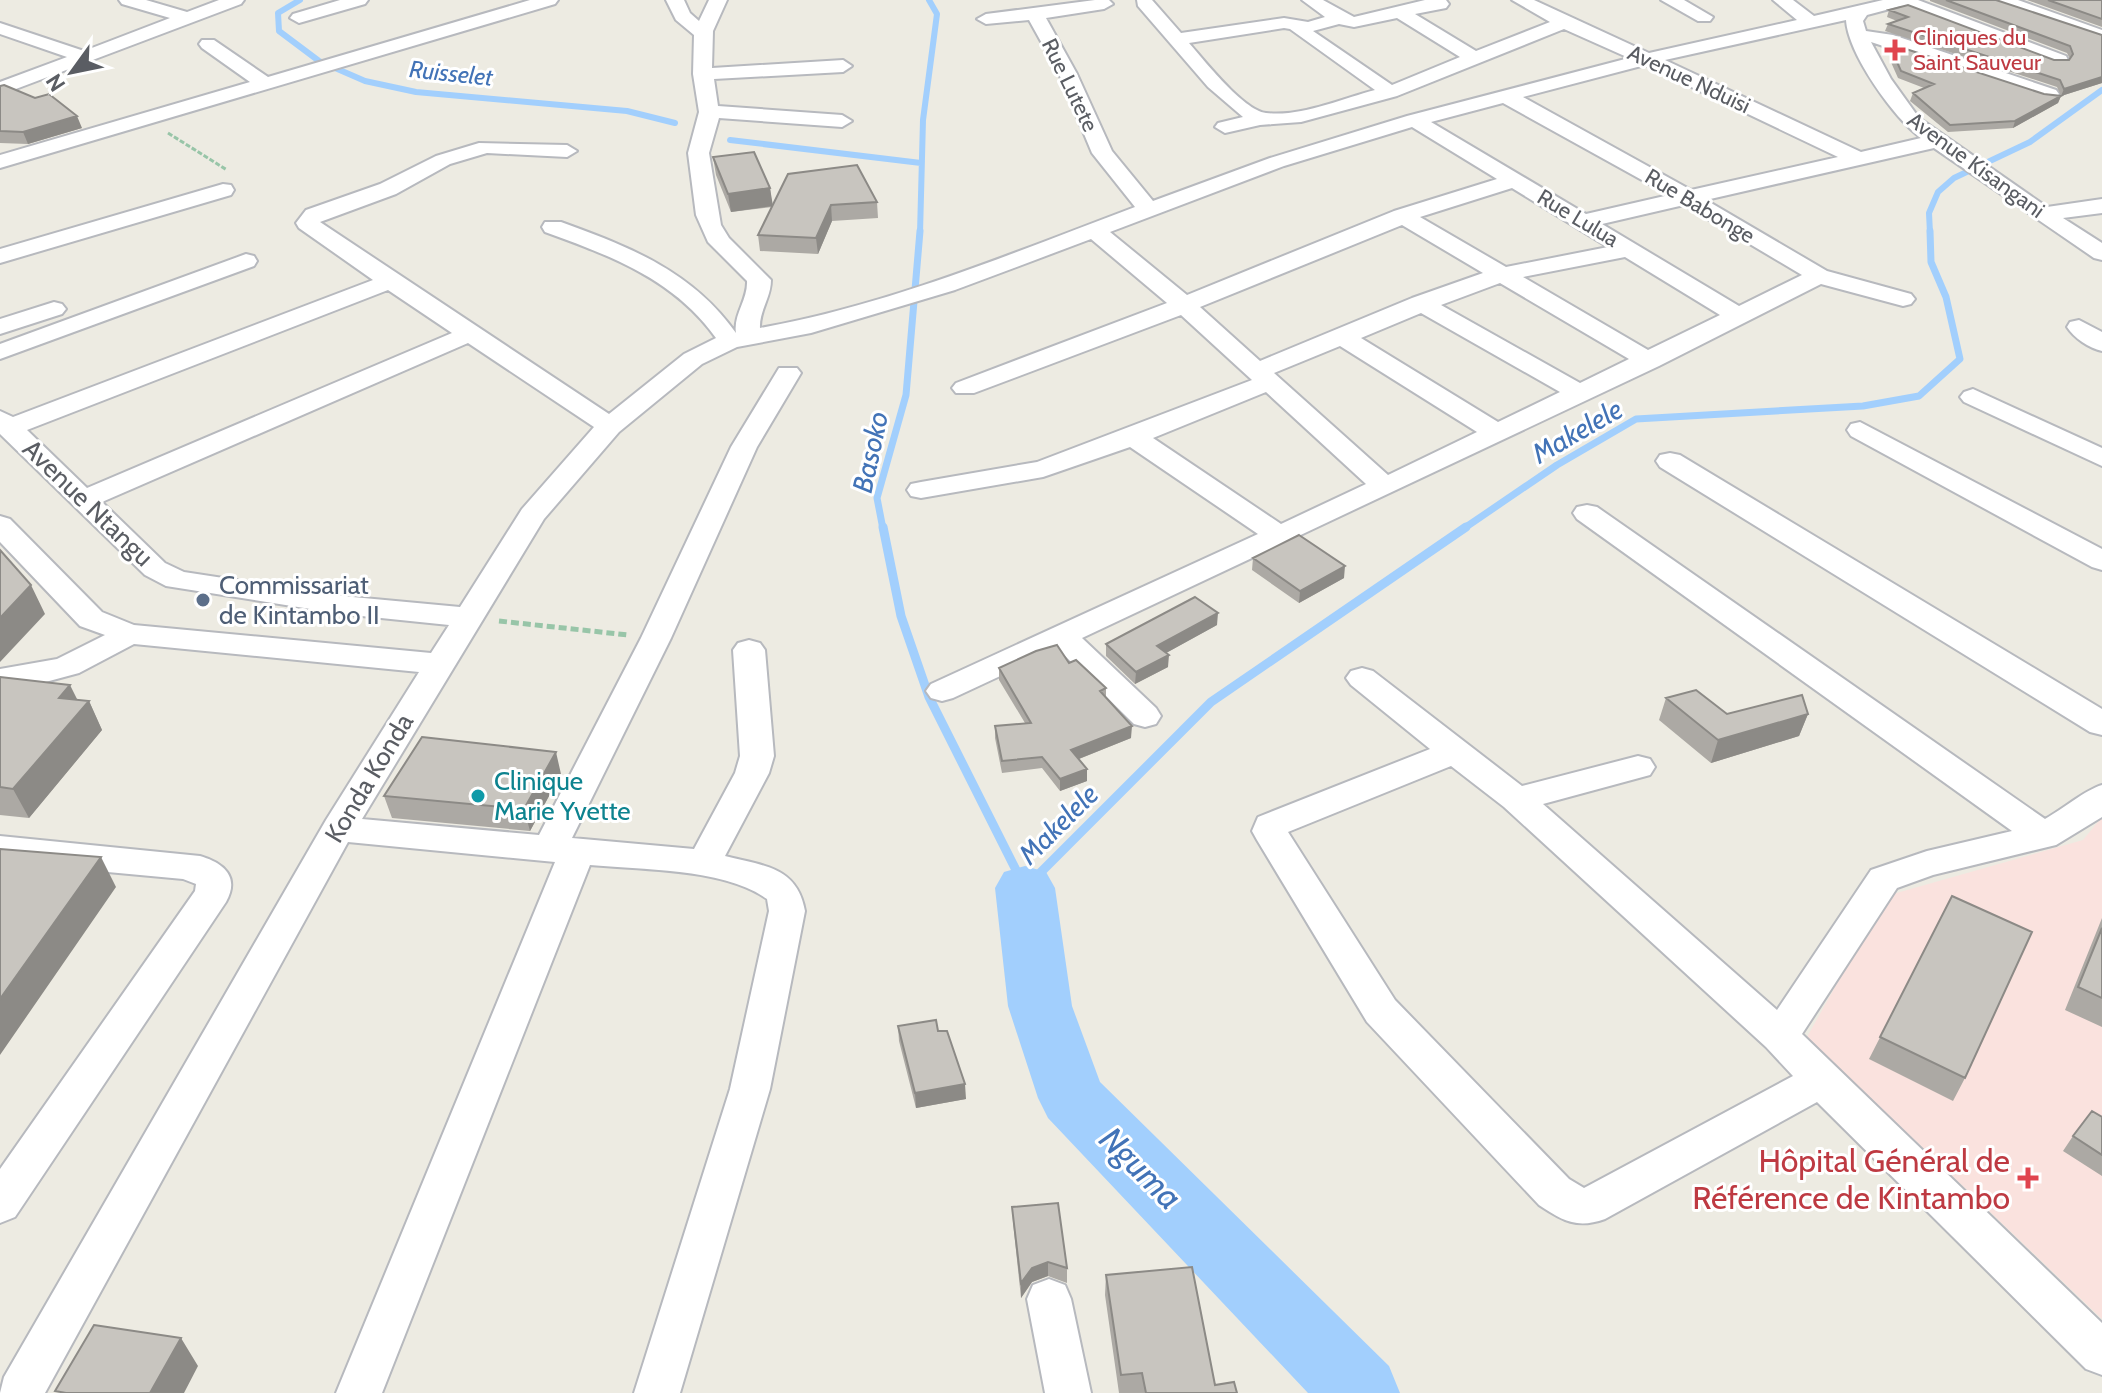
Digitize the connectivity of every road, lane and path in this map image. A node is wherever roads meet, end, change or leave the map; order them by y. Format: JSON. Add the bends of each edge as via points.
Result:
{"nodes":[{"id":1,"x":128,"y":0,"type":"edge"},
{"id":2,"x":235,"y":0,"type":"edge"},
{"id":3,"x":359,"y":0,"type":"edge"},
{"id":4,"x":549,"y":0,"type":"edge"},
{"id":5,"x":675,"y":0,"type":"edge"},
{"id":6,"x":718,"y":0,"type":"edge"},
{"id":7,"x":1311,"y":0,"type":"edge"},
{"id":8,"x":1434,"y":0,"type":"edge"},
{"id":9,"x":1521,"y":0,"type":"edge"},
{"id":10,"x":1670,"y":0,"type":"edge"},
{"id":11,"x":1782,"y":0,"type":"edge"},
{"id":12,"x":1803,"y":0,"type":"edge"},
{"id":13,"x":1902,"y":0,"type":"edge"},
{"id":14,"x":2001,"y":0,"type":"edge"},
{"id":15,"x":1150,"y":1,"type":"edge"},
{"id":16,"x":1104,"y":3,"type":"edge"},
{"id":17,"x":1852,"y":13,"type":"junction"},
{"id":18,"x":1035,"y":14,"type":"junction"},
{"id":19,"x":1402,"y":14,"type":"junction"},
{"id":20,"x":1704,"y":17,"type":"dead end"},
{"id":21,"x":187,"y":18,"type":"junction"},
{"id":22,"x":299,"y":18,"type":"dead end"},
{"id":23,"x":1339,"y":18,"type":"junction"},
{"id":24,"x":986,"y":19,"type":"dead end"},
{"id":25,"x":1564,"y":23,"type":"junction"},
{"id":26,"x":1812,"y":23,"type":"junction"},
{"id":27,"x":1303,"y":26,"type":"junction"},
{"id":28,"x":0,"y":28,"type":"edge"},
{"id":29,"x":701,"y":32,"type":"junction"},
{"id":30,"x":1858,"y":35,"type":"junction"},
{"id":31,"x":2102,"y":36,"type":"edge"},
{"id":32,"x":1179,"y":39,"type":"junction"},
{"id":33,"x":208,"y":44,"type":"dead end"},
{"id":34,"x":85,"y":57,"type":"junction"},
{"id":35,"x":1476,"y":59,"type":"junction"},
{"id":36,"x":1647,"y":59,"type":"junction"},
{"id":37,"x":2059,"y":60,"type":"edge"},
{"id":38,"x":843,"y":66,"type":"dead end"},
{"id":39,"x":702,"y":74,"type":"junction"},
{"id":40,"x":265,"y":84,"type":"junction"},
{"id":41,"x":0,"y":89,"type":"edge"},
{"id":42,"x":1390,"y":92,"type":"junction"},
{"id":43,"x":2049,"y":94,"type":"edge"},
{"id":44,"x":1504,"y":95,"type":"junction"},
{"id":45,"x":709,"y":111,"type":"junction"},
{"id":46,"x":1260,"y":119,"type":"junction"},
{"id":47,"x":145,"y":120,"type":"junction"},
{"id":48,"x":1414,"y":120,"type":"junction"},
{"id":49,"x":842,"y":121,"type":"dead end"},
{"id":50,"x":1225,"y":127,"type":"dead end"},
{"id":51,"x":1936,"y":141,"type":"junction"},
{"id":52,"x":567,"y":151,"type":"dead end"},
{"id":53,"x":1857,"y":158,"type":"junction"},
{"id":54,"x":0,"y":162,"type":"edge"},
{"id":55,"x":1516,"y":180,"type":"junction"},
{"id":56,"x":223,"y":190,"type":"joint"},
{"id":57,"x":1683,"y":197,"type":"junction"},
{"id":58,"x":2102,"y":206,"type":"edge"},
{"id":59,"x":1149,"y":210,"type":"junction"},
{"id":60,"x":2042,"y":214,"type":"junction"},
{"id":61,"x":1402,"y":216,"type":"junction"},
{"id":62,"x":1584,"y":221,"type":"junction"},
{"id":63,"x":553,"y":227,"type":"dead end"},
{"id":64,"x":1096,"y":232,"type":"junction"},
{"id":65,"x":1630,"y":249,"type":"junction"},
{"id":66,"x":2102,"y":253,"type":"edge"},
{"id":67,"x":0,"y":256,"type":"edge"},
{"id":68,"x":246,"y":261,"type":"dead end"},
{"id":69,"x":155,"y":274,"type":"dead end"},
{"id":70,"x":1505,"y":274,"type":"junction"},
{"id":71,"x":1819,"y":276,"type":"junction"},
{"id":72,"x":390,"y":281,"type":"junction"},
{"id":73,"x":1903,"y":299,"type":"dead end"},
{"id":74,"x":1420,"y":303,"type":"junction"},
{"id":75,"x":1184,"y":305,"type":"junction"},
{"id":76,"x":1741,"y":317,"type":"junction"},
{"id":77,"x":0,"y":327,"type":"edge"},
{"id":78,"x":2079,"y":327,"type":"dead end"},
{"id":79,"x":472,"y":333,"type":"junction"},
{"id":80,"x":1342,"y":337,"type":"junction"},
{"id":81,"x":741,"y":339,"type":"junction"},
{"id":82,"x":2102,"y":344,"type":"edge"},
{"id":83,"x":0,"y":352,"type":"edge"},
{"id":84,"x":1650,"y":361,"type":"junction"},
{"id":85,"x":788,"y":373,"type":"dead end"},
{"id":86,"x":1263,"y":377,"type":"junction"},
{"id":87,"x":965,"y":388,"type":"dead end"},
{"id":88,"x":1580,"y":393,"type":"junction"},
{"id":89,"x":1973,"y":397,"type":"dead end"},
{"id":90,"x":5,"y":424,"type":"edge"},
{"id":91,"x":610,"y":426,"type":"junction"},
{"id":92,"x":1860,"y":430,"type":"dead end"},
{"id":93,"x":1497,"y":433,"type":"junction"},
{"id":94,"x":1133,"y":437,"type":"junction"},
{"id":95,"x":2102,"y":458,"type":"edge"},
{"id":96,"x":1670,"y":461,"type":"dead end"},
{"id":97,"x":1384,"y":486,"type":"junction"},
{"id":98,"x":921,"y":490,"type":"dead end"},
{"id":99,"x":85,"y":499,"type":"junction"},
{"id":100,"x":1587,"y":513,"type":"dead end"},
{"id":101,"x":0,"y":525,"type":"edge"},
{"id":102,"x":1277,"y":534,"type":"junction"},
{"id":103,"x":2102,"y":561,"type":"edge"},
{"id":104,"x":466,"y":617,"type":"junction"},
{"id":105,"x":129,"y":634,"type":"junction"},
{"id":106,"x":1063,"y":637,"type":"junction"},
{"id":107,"x":656,"y":638,"type":"junction"},
{"id":108,"x":749,"y":650,"type":"dead end"},
{"id":109,"x":437,"y":664,"type":"junction"},
{"id":110,"x":1362,"y":678,"type":"dead end"},
{"id":111,"x":0,"y":679,"type":"edge"},
{"id":112,"x":942,"y":691,"type":"dead end"},
{"id":113,"x":1145,"y":716,"type":"dead end"},
{"id":114,"x":2102,"y":724,"type":"edge"},
{"id":115,"x":1456,"y":751,"type":"junction"},
{"id":116,"x":1638,"y":767,"type":"dead end"},
{"id":117,"x":2102,"y":797,"type":"edge"},
{"id":118,"x":1516,"y":799,"type":"junction"},
{"id":119,"x":338,"y":829,"type":"junction"},
{"id":120,"x":2044,"y":836,"type":"junction"},
{"id":121,"x":0,"y":849,"type":"edge"},
{"id":122,"x":564,"y":850,"type":"junction"},
{"id":123,"x":704,"y":863,"type":"junction"},
{"id":124,"x":1780,"y":1036,"type":"junction"},
{"id":125,"x":1821,"y":1080,"type":"junction"},
{"id":126,"x":0,"y":1204,"type":"edge"},
{"id":127,"x":1049,"y":1299,"type":"dead end"},
{"id":128,"x":2102,"y":1354,"type":"edge"},
{"id":129,"x":20,"y":1393,"type":"edge"},
{"id":130,"x":359,"y":1393,"type":"edge"},
{"id":131,"x":657,"y":1393,"type":"edge"},
{"id":132,"x":1068,"y":1393,"type":"edge"}],
"edges":[{"from":1,"to":21,"type":"street"},
{"from":2,"to":21,"type":"street"},
{"from":3,"to":22,"type":"street"},
{"from":4,"to":40,"type":"street"},
{"from":5,"to":29,"type":"street","via":[[682,16]]},
{"from":6,"to":29,"type":"street"},
{"from":7,"to":23,"type":"street"},
{"from":8,"to":19,"type":"street","via":[[1440,4]]},
{"from":9,"to":25,"type":"street","name":"Avenue Nduisi"},
{"from":10,"to":20,"type":"street"},
{"from":11,"to":26,"type":"street"},
{"from":12,"to":17,"type":"street"},
{"from":13,"to":17,"type":"street"},
{"from":13,"to":37,"type":"street"},
{"from":14,"to":31,"type":"street"},
{"from":15,"to":16,"type":"street","name":"Rue Lutete"},
{"from":15,"to":32,"type":"street"},
{"from":16,"to":18,"type":"street","name":"Rue Lutete"},
{"from":17,"to":26,"type":"street","name":"Konda Konda"},
{"from":17,"to":30,"type":"street"},
{"from":18,"to":24,"type":"street"},
{"from":18,"to":59,"type":"street","name":"Rue Lutete","via":[[1102,153]]},
{"from":19,"to":23,"type":"street","via":[[1354,22]]},
{"from":19,"to":35,"type":"street"},
{"from":21,"to":34,"type":"street"},
{"from":23,"to":27,"type":"street"},
{"from":25,"to":35,"type":"street"},
{"from":25,"to":36,"type":"street","name":"Avenue Nduisi"},
{"from":26,"to":36,"type":"street","name":"Konda Konda"},
{"from":27,"to":32,"type":"street","via":[[1284,23]]},
{"from":27,"to":42,"type":"street","via":[[1299,30],[1304,35]]},
{"from":28,"to":34,"type":"street"},
{"from":29,"to":39,"type":"street"},
{"from":30,"to":43,"type":"street","via":[[1899,43]]},
{"from":30,"to":51,"type":"street","name":"Avenue Kisangani","via":[[1898,105]]},
{"from":32,"to":46,"type":"street"},
{"from":33,"to":40,"type":"street"},
{"from":34,"to":41,"type":"street"},
{"from":35,"to":42,"type":"street"},
{"from":36,"to":44,"type":"street","name":"Konda Konda"},
{"from":36,"to":53,"type":"street","name":"Avenue Nduisi"},
{"from":38,"to":39,"type":"street"},
{"from":39,"to":45,"type":"street"},
{"from":40,"to":47,"type":"street"},
{"from":42,"to":46,"type":"street","via":[[1301,116]]},
{"from":44,"to":48,"type":"street","name":"Konda Konda"},
{"from":44,"to":57,"type":"street","name":"Rue Babonge"},
{"from":45,"to":49,"type":"street"},
{"from":45,"to":81,"type":"street","via":[[698,149],[712,231],[759,280],[759,298],[747,315]]},
{"from":46,"to":50,"type":"street"},
{"from":47,"to":54,"type":"street"},
{"from":47,"to":56,"type":"path","via":[[238,178]]},
{"from":48,"to":55,"type":"street","name":"Rue Lulua"},
{"from":48,"to":59,"type":"street","name":"Konda Konda","via":[[1267,165]]},
{"from":51,"to":53,"type":"street"},
{"from":51,"to":60,"type":"street","name":"Avenue Kisangani"},
{"from":52,"to":72,"type":"street","via":[[486,147],[326,209],[307,223]]},
{"from":53,"to":57,"type":"street"},
{"from":55,"to":61,"type":"street"},
{"from":55,"to":62,"type":"street","name":"Rue Lulua"},
{"from":56,"to":67,"type":"street"},
{"from":57,"to":62,"type":"street"},
{"from":57,"to":71,"type":"street","name":"Rue Babonge"},
{"from":58,"to":60,"type":"street"},
{"from":59,"to":64,"type":"street","name":"Konda Konda"},
{"from":60,"to":66,"type":"street","name":"Avenue Kisangani"},
{"from":61,"to":70,"type":"street"},
{"from":61,"to":75,"type":"street"},
{"from":62,"to":65,"type":"street","name":"Rue Lulua"},
{"from":63,"to":81,"type":"street","via":[[646,262]]},
{"from":64,"to":75,"type":"street"},
{"from":64,"to":81,"type":"street","name":"Konda Konda","via":[[858,312]]},
{"from":65,"to":70,"type":"street"},
{"from":65,"to":76,"type":"street","name":"Rue Lulua"},
{"from":68,"to":83,"type":"street"},
{"from":69,"to":77,"type":"street"},
{"from":70,"to":74,"type":"street"},
{"from":70,"to":84,"type":"street"},
{"from":71,"to":73,"type":"street","name":"Rue Babonge"},
{"from":71,"to":76,"type":"street"},
{"from":72,"to":79,"type":"street"},
{"from":72,"to":90,"type":"street"},
{"from":74,"to":80,"type":"street"},
{"from":74,"to":88,"type":"street"},
{"from":75,"to":86,"type":"street"},
{"from":75,"to":87,"type":"street"},
{"from":76,"to":84,"type":"street"},
{"from":78,"to":82,"type":"street"},
{"from":79,"to":91,"type":"street"},
{"from":79,"to":99,"type":"street"},
{"from":80,"to":86,"type":"street"},
{"from":80,"to":93,"type":"street"},
{"from":81,"to":91,"type":"street","name":"Konda Konda","via":[[693,359]]},
{"from":84,"to":88,"type":"street"},
{"from":85,"to":107,"type":"street","via":[[744,447]]},
{"from":86,"to":94,"type":"street"},
{"from":86,"to":97,"type":"street"},
{"from":88,"to":93,"type":"street"},
{"from":89,"to":95,"type":"street"},
{"from":90,"to":99,"type":"street","name":"Avenue Ntangu"},
{"from":91,"to":104,"type":"street","name":"Konda Konda","via":[[539,506]]},
{"from":92,"to":103,"type":"street"},
{"from":93,"to":97,"type":"street"},
{"from":94,"to":98,"type":"street","via":[[1043,469]]},
{"from":94,"to":102,"type":"street"},
{"from":96,"to":114,"type":"street"},
{"from":97,"to":102,"type":"street"},
{"from":99,"to":104,"type":"street","name":"Avenue Ntangu","via":[[155,569],[176,580]]},
{"from":100,"to":120,"type":"street"},
{"from":101,"to":105,"type":"street","via":[[91,619]]},
{"from":102,"to":106,"type":"street"},
{"from":104,"to":107,"type":"path"},
{"from":104,"to":109,"type":"street","name":"Konda Konda"},
{"from":105,"to":109,"type":"street"},
{"from":105,"to":111,"type":"street","via":[[83,663]]},
{"from":106,"to":112,"type":"street"},
{"from":106,"to":113,"type":"street"},
{"from":107,"to":122,"type":"street"},
{"from":108,"to":123,"type":"street","via":[[757,756]]},
{"from":109,"to":119,"type":"street","name":"Konda Konda"},
{"from":110,"to":115,"type":"street"},
{"from":115,"to":118,"type":"street"},
{"from":115,"to":125,"type":"street","via":[[1278,822],[1269,831],[1381,1011],[1554,1192],[1577,1207],[1590,1206]]},
{"from":116,"to":118,"type":"street"},
{"from":117,"to":120,"type":"street"},
{"from":118,"to":124,"type":"street"},
{"from":119,"to":122,"type":"street"},
{"from":119,"to":129,"type":"street","name":"Konda Konda"},
{"from":120,"to":124,"type":"street","via":[[1884,879]]},
{"from":121,"to":126,"type":"street","via":[[183,866],[214,878],[213,893]]},
{"from":122,"to":123,"type":"street"},
{"from":122,"to":130,"type":"street"},
{"from":123,"to":131,"type":"street","via":[[766,880],[784,893],[787,911],[750,1089]]},
{"from":124,"to":125,"type":"street"},
{"from":125,"to":128,"type":"street"},
{"from":127,"to":132,"type":"street"}]}
